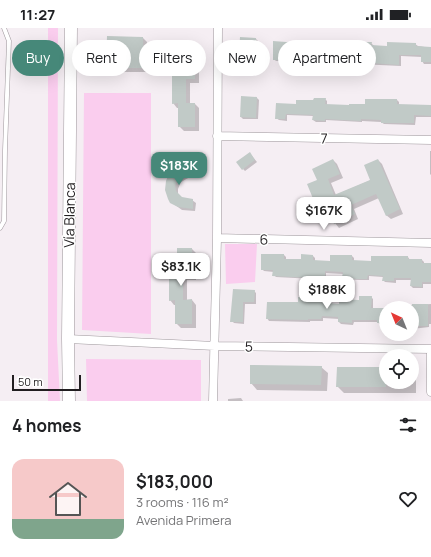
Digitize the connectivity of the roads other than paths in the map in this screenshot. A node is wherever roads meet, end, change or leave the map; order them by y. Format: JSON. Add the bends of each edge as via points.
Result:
{"nodes":[{"id":1,"x":4,"y":28,"type":"edge"},
{"id":2,"x":71,"y":28,"type":"edge"},
{"id":3,"x":218,"y":28,"type":"edge"},
{"id":4,"x":217,"y":136,"type":"junction"},
{"id":5,"x":431,"y":140,"type":"edge"},
{"id":6,"x":0,"y":228,"type":"edge"},
{"id":7,"x":217,"y":238,"type":"junction"},
{"id":8,"x":431,"y":244,"type":"edge"},
{"id":9,"x":68,"y":339,"type":"junction"},
{"id":10,"x":215,"y":346,"type":"junction"},
{"id":11,"x":431,"y":349,"type":"edge"},
{"id":12,"x":431,"y":392,"type":"edge"},
{"id":13,"x":69,"y":401,"type":"edge"},
{"id":14,"x":214,"y":401,"type":"edge"}],
"edges":[{"from":1,"to":6,"type":"lane","via":[[9,41],[4,221]]},
{"from":2,"to":9,"type":"main road","name":"Vía Blanca"},
{"from":3,"to":4,"type":"street"},
{"from":4,"to":5,"type":"street","name":"7"},
{"from":4,"to":7,"type":"street"},
{"from":7,"to":8,"type":"street","name":"6"},
{"from":7,"to":10,"type":"street"},
{"from":9,"to":10,"type":"street","name":"5"},
{"from":9,"to":13,"type":"main road","name":"Vía Blanca"},
{"from":10,"to":11,"type":"street","name":"5"},
{"from":10,"to":14,"type":"street"},
{"from":11,"to":12,"type":"street"}]}
